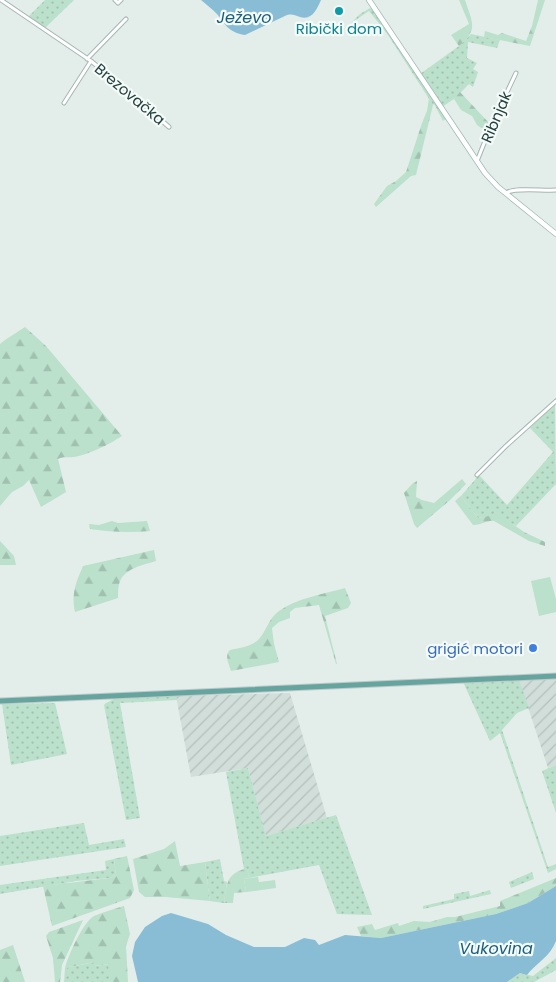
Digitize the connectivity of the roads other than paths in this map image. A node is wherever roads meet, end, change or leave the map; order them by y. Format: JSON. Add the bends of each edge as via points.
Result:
{"nodes":[{"id":1,"x":1,"y":0,"type":"edge"},
{"id":2,"x":115,"y":0,"type":"edge"},
{"id":3,"x":122,"y":0,"type":"edge"},
{"id":4,"x":369,"y":0,"type":"edge"},
{"id":5,"x":126,"y":19,"type":"dead end"},
{"id":6,"x":87,"y":58,"type":"junction"},
{"id":7,"x":91,"y":61,"type":"junction"},
{"id":8,"x":516,"y":73,"type":"dead end"},
{"id":9,"x":64,"y":103,"type":"dead end"},
{"id":10,"x":169,"y":127,"type":"dead end"},
{"id":11,"x":477,"y":162,"type":"junction"},
{"id":12,"x":556,"y":190,"type":"edge"},
{"id":13,"x":506,"y":193,"type":"junction"},
{"id":14,"x":556,"y":234,"type":"edge"},
{"id":15,"x":556,"y":402,"type":"edge"},
{"id":16,"x":477,"y":475,"type":"dead end"},
{"id":17,"x":556,"y":676,"type":"edge"},
{"id":18,"x":0,"y":701,"type":"edge"}],
"edges":[{"from":1,"to":6,"type":"street","name":"Brezovačka"},
{"from":2,"to":3,"type":"street","via":[[118,3]]},
{"from":4,"to":11,"type":"main road"},
{"from":5,"to":6,"type":"street","name":"Brezovačka"},
{"from":6,"to":7,"type":"street","name":"Brezovačka"},
{"from":7,"to":9,"type":"street","name":"Brezovačka"},
{"from":7,"to":10,"type":"street","name":"Brezovačka"},
{"from":8,"to":11,"type":"street","name":"Ribnjak"},
{"from":11,"to":13,"type":"main road"},
{"from":12,"to":13,"type":"street","via":[[513,189]]},
{"from":13,"to":14,"type":"main road"},
{"from":15,"to":16,"type":"street"},
{"from":17,"to":18,"type":"main road"}]}
